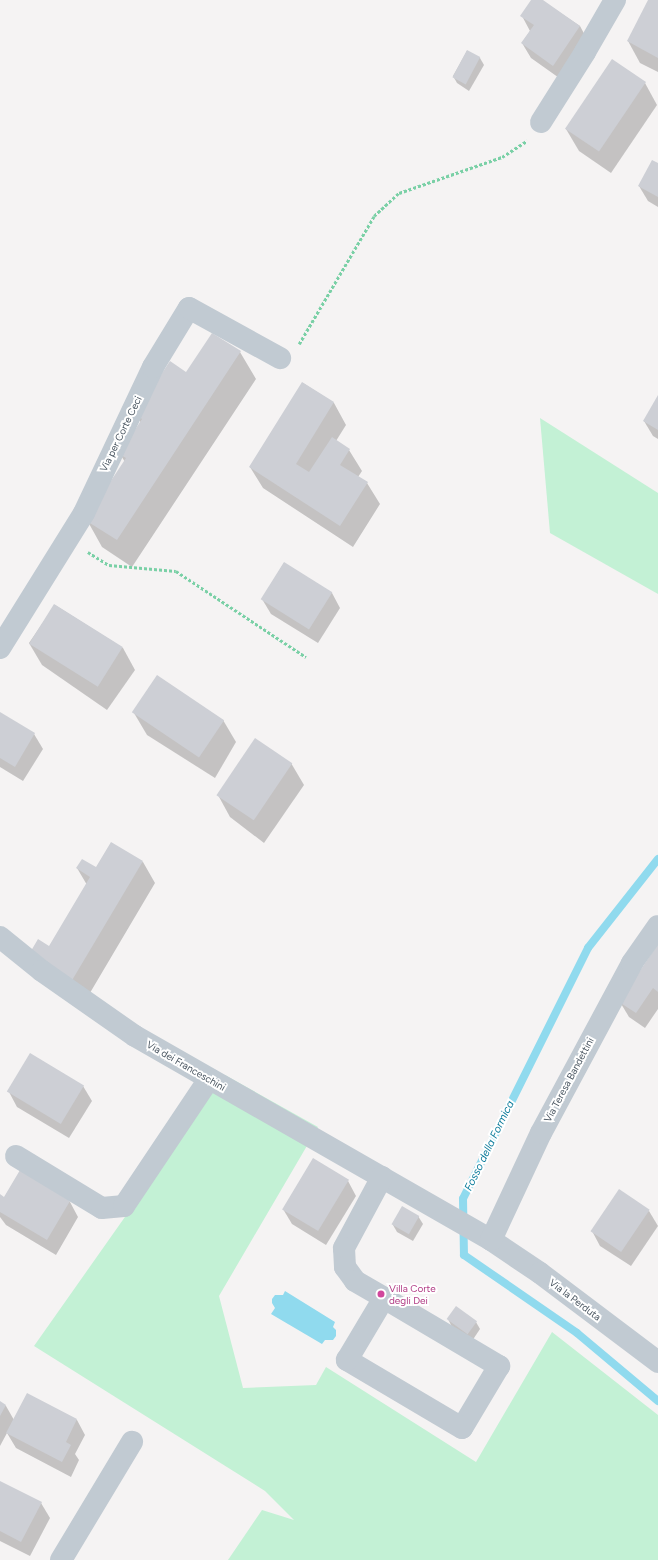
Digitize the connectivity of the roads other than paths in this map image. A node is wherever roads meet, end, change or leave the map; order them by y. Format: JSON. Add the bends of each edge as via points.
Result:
{"nodes":[{"id":1,"x":615,"y":0,"type":"edge"},
{"id":2,"x":541,"y":122,"type":"road end"},
{"id":3,"x":280,"y":358,"type":"road end"},
{"id":4,"x":0,"y":648,"type":"edge"},
{"id":5,"x":658,"y":926,"type":"edge"},
{"id":6,"x":0,"y":937,"type":"edge"},
{"id":7,"x":209,"y":1079,"type":"junction"},
{"id":8,"x":16,"y":1156,"type":"dead end"},
{"id":9,"x":382,"y":1177,"type":"junction"},
{"id":10,"x":490,"y":1240,"type":"junction"},
{"id":11,"x":384,"y":1298,"type":"junction"},
{"id":12,"x":658,"y":1362,"type":"edge"},
{"id":13,"x":132,"y":1442,"type":"dead end"},
{"id":14,"x":61,"y":1560,"type":"edge"}],
"edges":[{"from":1,"to":2,"type":"street"},
{"from":3,"to":4,"type":"street","name":"Via per Corte Ceci","via":[[189,308],[154,367],[84,513]]},
{"from":5,"to":10,"type":"street","name":"Via Teresa Bandettini","via":[[632,963],[541,1133]]},
{"from":6,"to":7,"type":"street","name":"Via dei Franceschini","via":[[42,971],[135,1036]]},
{"from":7,"to":8,"type":"street","via":[[124,1206],[102,1208]]},
{"from":7,"to":9,"type":"street","name":"Via dei Franceschini"},
{"from":9,"to":10,"type":"street","name":"Via dei Franceschini"},
{"from":9,"to":11,"type":"street","via":[[344,1248],[345,1267],[355,1281]]},
{"from":10,"to":12,"type":"street","name":"Via la Perduta","via":[[540,1273]]},
{"from":11,"to":11,"type":"street","via":[[348,1360],[462,1428],[499,1366]]},
{"from":13,"to":14,"type":"street"}]}
